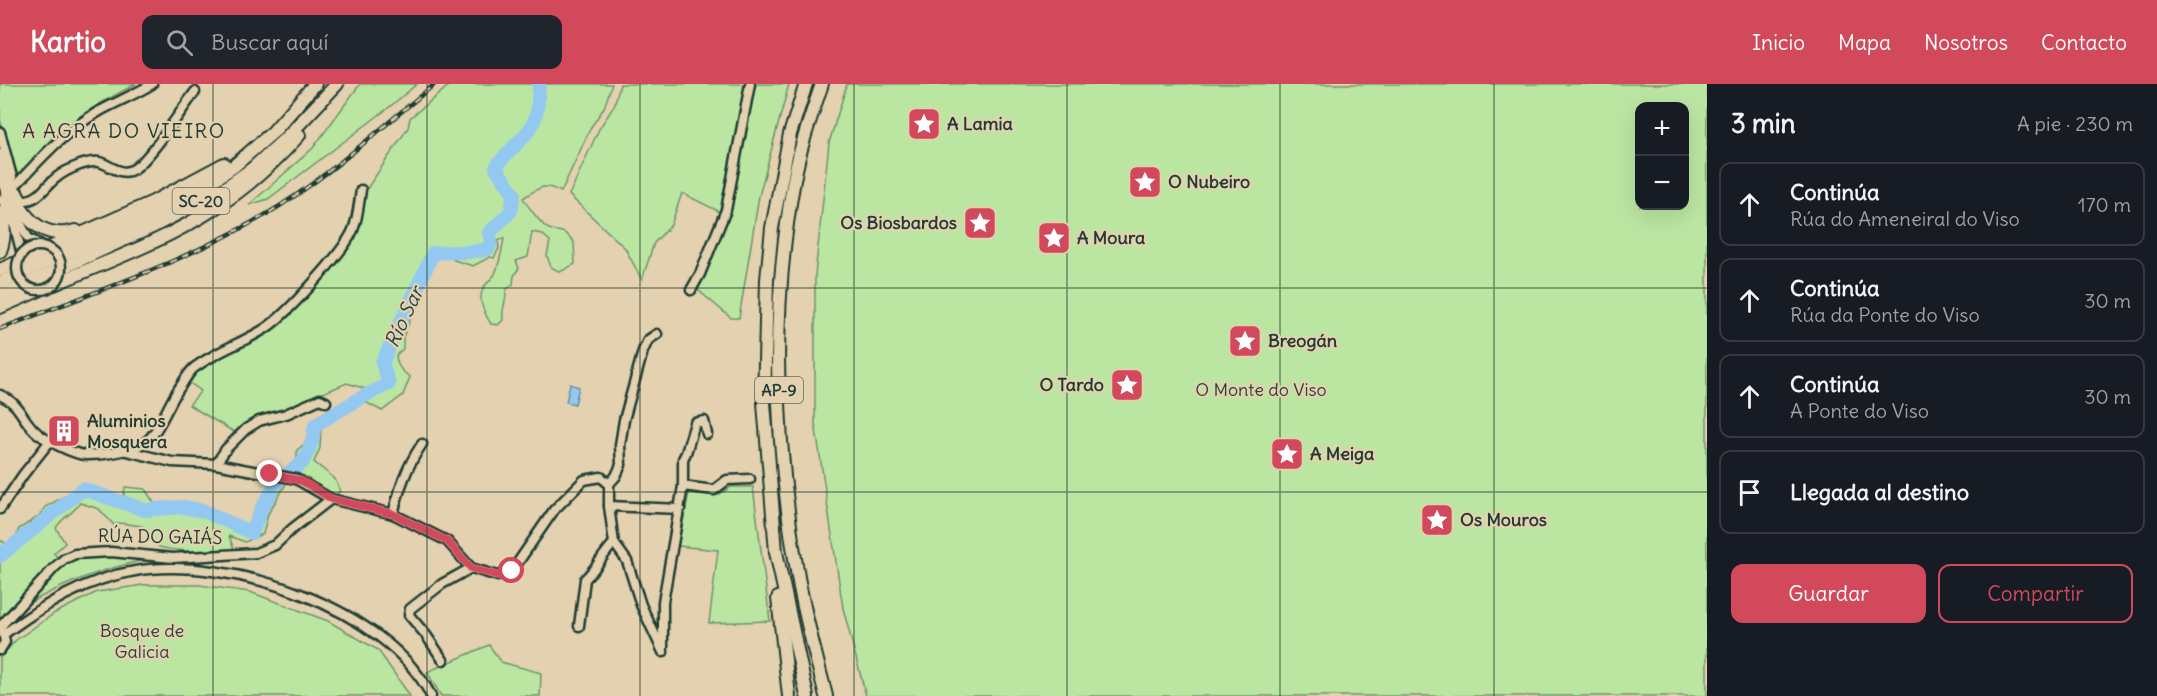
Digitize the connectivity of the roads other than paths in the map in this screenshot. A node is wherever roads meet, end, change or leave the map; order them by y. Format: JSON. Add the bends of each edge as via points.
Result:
{"nodes":[{"id":1,"x":152,"y":84,"type":"edge"},
{"id":2,"x":315,"y":84,"type":"edge"},
{"id":3,"x":750,"y":84,"type":"edge"},
{"id":4,"x":806,"y":84,"type":"edge"},
{"id":5,"x":822,"y":84,"type":"edge"},
{"id":6,"x":337,"y":85,"type":"edge"},
{"id":7,"x":195,"y":92,"type":"dead end"},
{"id":8,"x":0,"y":132,"type":"edge"},
{"id":9,"x":273,"y":132,"type":"junction"},
{"id":10,"x":0,"y":156,"type":"edge"},
{"id":11,"x":0,"y":177,"type":"edge"},
{"id":12,"x":15,"y":186,"type":"junction"},
{"id":13,"x":362,"y":190,"type":"dead end"},
{"id":14,"x":3,"y":201,"type":"edge"},
{"id":15,"x":89,"y":230,"type":"junction"},
{"id":16,"x":43,"y":246,"type":"junction"},
{"id":17,"x":0,"y":251,"type":"edge"},
{"id":18,"x":22,"y":255,"type":"junction"},
{"id":19,"x":0,"y":270,"type":"edge"},
{"id":20,"x":0,"y":283,"type":"edge"},
{"id":21,"x":54,"y":284,"type":"junction"},
{"id":22,"x":39,"y":290,"type":"junction"},
{"id":23,"x":691,"y":290,"type":"dead end"},
{"id":24,"x":0,"y":296,"type":"edge"},
{"id":25,"x":0,"y":307,"type":"edge"},
{"id":26,"x":657,"y":334,"type":"dead end"},
{"id":27,"x":0,"y":395,"type":"edge"},
{"id":28,"x":326,"y":402,"type":"dead end"},
{"id":29,"x":707,"y":434,"type":"dead end"},
{"id":30,"x":50,"y":441,"type":"junction"},
{"id":31,"x":422,"y":444,"type":"dead end"},
{"id":32,"x":123,"y":450,"type":"junction"},
{"id":33,"x":216,"y":464,"type":"junction"},
{"id":34,"x":750,"y":479,"type":"dead end"},
{"id":35,"x":609,"y":484,"type":"junction"},
{"id":36,"x":683,"y":486,"type":"junction"},
{"id":37,"x":332,"y":499,"type":"junction"},
{"id":38,"x":609,"y":506,"type":"junction"},
{"id":39,"x":0,"y":509,"type":"edge"},
{"id":40,"x":680,"y":510,"type":"junction"},
{"id":41,"x":393,"y":514,"type":"junction"},
{"id":42,"x":614,"y":543,"type":"junction"},
{"id":43,"x":776,"y":552,"type":"junction"},
{"id":44,"x":471,"y":568,"type":"junction"},
{"id":45,"x":579,"y":626,"type":"dead end"},
{"id":46,"x":1,"y":630,"type":"edge"},
{"id":47,"x":0,"y":650,"type":"edge"},
{"id":48,"x":443,"y":660,"type":"dead end"},
{"id":49,"x":431,"y":696,"type":"edge"},
{"id":50,"x":789,"y":696,"type":"edge"},
{"id":51,"x":807,"y":696,"type":"edge"},
{"id":52,"x":826,"y":696,"type":"edge"}],
"edges":[{"from":1,"to":12,"type":"street","via":[[75,127]]},
{"from":2,"to":9,"type":"highway","number":"SC-20"},
{"from":3,"to":23,"type":"street","via":[[726,210]]},
{"from":4,"to":43,"type":"highway","number":"AP-9","via":[[781,176],[767,279],[764,403]]},
{"from":5,"to":52,"type":"highway","number":"AP-9","via":[[800,158],[781,278],[779,402],[784,482],[798,577]]},
{"from":6,"to":21,"type":"highway","via":[[320,113],[288,147],[254,180],[215,208],[174,231]]},
{"from":6,"to":24,"type":"highway","number":"SC-20","via":[[253,168],[221,190],[154,226]]},
{"from":7,"to":12,"type":"street","via":[[134,169],[128,172],[99,162],[84,164],[62,174],[26,201]]},
{"from":8,"to":12,"type":"street"},
{"from":9,"to":15,"type":"highway","via":[[211,172]]},
{"from":9,"to":20,"type":"highway","number":"SC-20","via":[[234,166],[178,202]]},
{"from":10,"to":15,"type":"highway","via":[[21,209],[38,227],[59,233]]},
{"from":11,"to":14,"type":"street"},
{"from":13,"to":32,"type":"street","via":[[353,230],[286,313],[192,370],[151,437]]},
{"from":14,"to":16,"type":"street","via":[[28,238]]},
{"from":14,"to":17,"type":"highway","via":[[4,240]]},
{"from":14,"to":18,"type":"street"},
{"from":15,"to":19,"type":"highway"},
{"from":16,"to":18,"type":"street","bridge":true},
{"from":16,"to":21,"type":"street","bridge":true,"via":[[59,258],[61,272]]},
{"from":18,"to":22,"type":"street","bridge":true,"via":[[18,274],[26,286]]},
{"from":21,"to":22,"type":"street","bridge":true},
{"from":22,"to":25,"type":"highway"},
{"from":26,"to":35,"type":"street","via":[[648,340],[643,351],[624,420],[621,465]]},
{"from":27,"to":30,"type":"street","via":[[18,406],[34,432]]},
{"from":28,"to":33,"type":"street","via":[[320,399],[259,421],[240,433]]},
{"from":29,"to":36,"type":"street","via":[[704,421],[695,423],[682,459]]},
{"from":30,"to":32,"type":"street","via":[[84,456]]},
{"from":30,"to":39,"type":"street"},
{"from":31,"to":41,"type":"street","via":[[408,464]]},
{"from":32,"to":33,"type":"street","via":[[172,462]]},
{"from":33,"to":37,"type":"street","via":[[302,481]]},
{"from":34,"to":36,"type":"street","via":[[727,480],[714,490]]},
{"from":35,"to":38,"type":"street"},
{"from":35,"to":44,"type":"street","via":[[601,477],[584,480],[554,510],[512,571],[498,576]]},
{"from":36,"to":40,"type":"street"},
{"from":37,"to":41,"type":"street"},
{"from":37,"to":46,"type":"street","name":"RÚA DO GAIÁS","via":[[275,545],[256,553],[173,558],[111,552],[75,554],[54,568]]},
{"from":38,"to":40,"type":"street"},
{"from":38,"to":42,"type":"street"},
{"from":40,"to":42,"type":"street","via":[[663,602],[663,652],[641,605],[627,561]]},
{"from":41,"to":44,"type":"street","via":[[447,541]]},
{"from":42,"to":45,"type":"street","via":[[585,579]]},
{"from":43,"to":50,"type":"highway"},
{"from":43,"to":51,"type":"highway","number":"AP-9"},
{"from":44,"to":48,"type":"street","via":[[410,609],[409,615]]},
{"from":46,"to":47,"type":"street","via":[[5,642]]},
{"from":46,"to":49,"type":"street","via":[[87,584],[115,575],[156,568],[215,571],[287,589],[356,621],[409,664]]}]}
